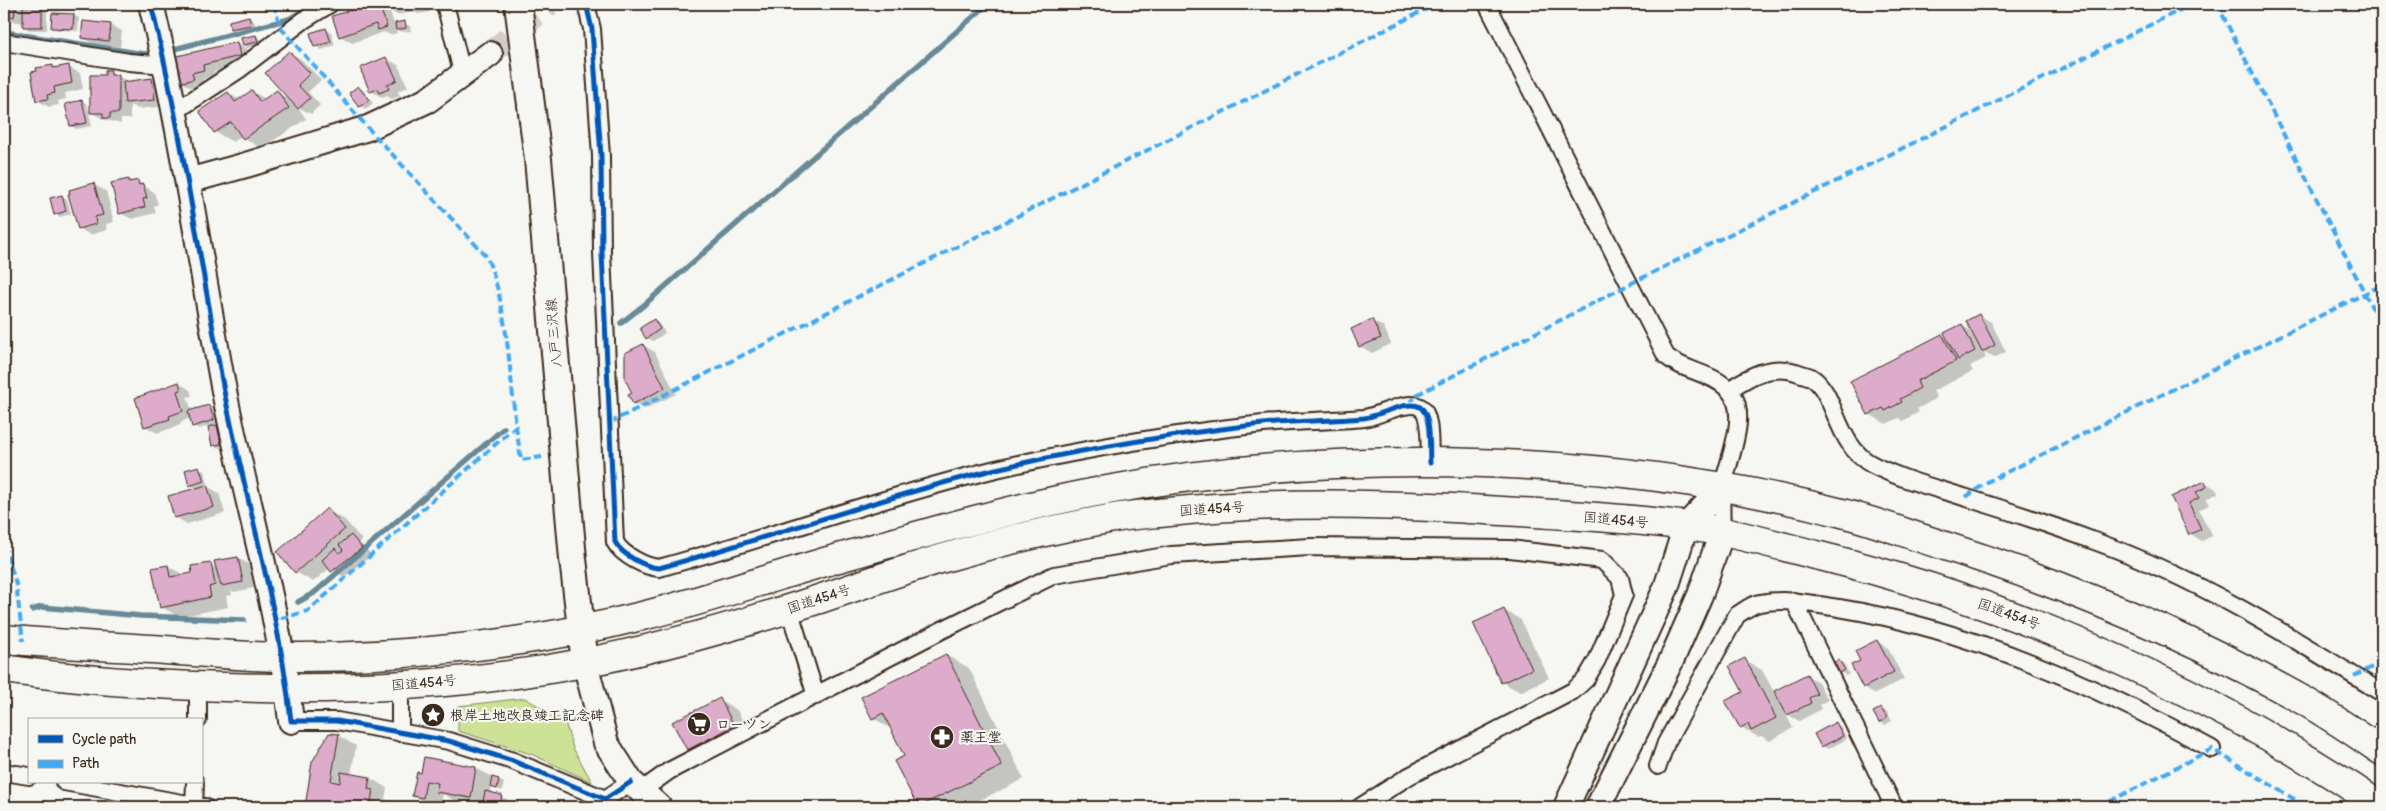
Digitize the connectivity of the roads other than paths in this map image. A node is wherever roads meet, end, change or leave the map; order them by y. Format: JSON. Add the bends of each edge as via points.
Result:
{"nodes":[{"id":1,"x":151,"y":4,"type":"edge"},
{"id":2,"x":330,"y":4,"type":"edge"},
{"id":3,"x":445,"y":4,"type":"edge"},
{"id":4,"x":518,"y":4,"type":"edge"},
{"id":5,"x":586,"y":4,"type":"edge"},
{"id":6,"x":1487,"y":4,"type":"edge"},
{"id":7,"x":4,"y":42,"type":"edge"},
{"id":8,"x":490,"y":54,"type":"tunnel mouth"},
{"id":9,"x":166,"y":65,"type":"junction"},
{"id":10,"x":463,"y":76,"type":"junction"},
{"id":11,"x":174,"y":112,"type":"junction"},
{"id":12,"x":188,"y":181,"type":"junction"},
{"id":13,"x":1729,"y":390,"type":"junction"},
{"id":14,"x":1430,"y":463,"type":"junction"},
{"id":15,"x":1722,"y":488,"type":"junction"},
{"id":16,"x":1686,"y":526,"type":"junction"},
{"id":17,"x":1722,"y":532,"type":"junction"},
{"id":18,"x":1794,"y":601,"type":"junction"},
{"id":19,"x":789,"y":609,"type":"junction"},
{"id":20,"x":580,"y":629,"type":"junction"},
{"id":21,"x":4,"y":639,"type":"edge"},
{"id":22,"x":282,"y":657,"type":"junction"},
{"id":23,"x":585,"y":663,"type":"junction"},
{"id":24,"x":4,"y":669,"type":"edge"},
{"id":25,"x":198,"y":686,"type":"junction"},
{"id":26,"x":400,"y":686,"type":"junction"},
{"id":27,"x":287,"y":688,"type":"junction"},
{"id":28,"x":2382,"y":694,"type":"edge"},
{"id":29,"x":816,"y":696,"type":"junction"},
{"id":30,"x":198,"y":718,"type":"edge"},
{"id":31,"x":292,"y":721,"type":"joint"},
{"id":32,"x":400,"y":733,"type":"junction"},
{"id":33,"x":2212,"y":749,"type":"dead end"},
{"id":34,"x":2382,"y":751,"type":"edge"},
{"id":35,"x":1658,"y":766,"type":"dead end"},
{"id":36,"x":4,"y":772,"type":"edge"},
{"id":37,"x":28,"y":776,"type":"edge"},
{"id":38,"x":75,"y":784,"type":"edge"},
{"id":39,"x":195,"y":784,"type":"edge"},
{"id":40,"x":636,"y":787,"type":"junction"},
{"id":41,"x":197,"y":807,"type":"edge"},
{"id":42,"x":660,"y":807,"type":"edge"},
{"id":43,"x":1360,"y":807,"type":"edge"},
{"id":44,"x":1566,"y":807,"type":"edge"},
{"id":45,"x":1598,"y":807,"type":"edge"},
{"id":46,"x":1894,"y":807,"type":"edge"},
{"id":47,"x":2382,"y":807,"type":"edge"}],
"edges":[{"from":1,"to":9,"type":"street"},
{"from":2,"to":11,"type":"street","via":[[240,70]]},
{"from":3,"to":10,"type":"street"},
{"from":4,"to":20,"type":"main road","name":"八戸三沢線","via":[[538,159]]},
{"from":5,"to":14,"type":"street","via":[[592,29],[601,156],[602,253],[615,542],[618,548],[650,567],[659,568],[735,547],[996,470],[1182,434],[1377,416],[1409,404],[1418,405],[1424,409],[1429,429]]},
{"from":6,"to":13,"type":"street","via":[[1666,356],[1720,382]]},
{"from":7,"to":9,"type":"street"},
{"from":8,"to":10,"type":"street"},
{"from":9,"to":11,"type":"street"},
{"from":10,"to":12,"type":"street","via":[[428,100],[368,128]]},
{"from":11,"to":12,"type":"street"},
{"from":12,"to":22,"type":"street","via":[[225,391]]},
{"from":13,"to":15,"type":"street","via":[[1736,402],[1738,418]]},
{"from":13,"to":28,"type":"street","via":[[1766,370],[1792,371],[1811,377],[1820,386],[1850,445],[1860,458],[1874,466],[2152,564],[2259,617]]},
{"from":14,"to":15,"type":"highway","via":[[1540,466]]},
{"from":14,"to":20,"type":"highway","via":[[1325,464],[1108,490],[1003,513],[640,616]]},
{"from":15,"to":16,"type":"street"},
{"from":15,"to":17,"type":"street"},
{"from":15,"to":34,"type":"highway","via":[[1843,513],[2022,571],[2169,632],[2302,699]]},
{"from":16,"to":17,"type":"highway","name":"国道454号"},
{"from":16,"to":19,"type":"highway","name":"国道454号","via":[[1429,507],[1331,504],[1219,506],[1116,517],[1028,536],[948,556]]},
{"from":16,"to":44,"type":"street","via":[[1666,588]]},
{"from":17,"to":45,"type":"street","via":[[1700,595],[1671,660]]},
{"from":17,"to":47,"type":"highway","name":"国道454号","via":[[1872,569],[1980,603],[2061,634],[2224,711]]},
{"from":18,"to":33,"type":"street","via":[[1881,615],[1999,652],[2065,678]]},
{"from":18,"to":35,"type":"street","via":[[1758,603],[1736,615],[1666,743]]},
{"from":18,"to":46,"type":"street"},
{"from":19,"to":23,"type":"highway","name":"国道454号"},
{"from":19,"to":29,"type":"street"},
{"from":20,"to":22,"type":"highway","via":[[414,652]]},
{"from":20,"to":23,"type":"main road","name":"八戸三沢線"},
{"from":21,"to":22,"type":"highway"},
{"from":22,"to":27,"type":"street"},
{"from":23,"to":26,"type":"highway","name":"国道454号"},
{"from":23,"to":40,"type":"street","via":[[606,743]]},
{"from":24,"to":25,"type":"highway","name":"国道454号","via":[[128,684]]},
{"from":25,"to":27,"type":"highway","name":"国道454号"},
{"from":25,"to":30,"type":"street"},
{"from":26,"to":27,"type":"highway","name":"国道454号"},
{"from":26,"to":32,"type":"street"},
{"from":27,"to":31,"type":"street"},
{"from":29,"to":40,"type":"street"},
{"from":29,"to":43,"type":"street","via":[[1054,576],[1171,555],[1310,547],[1510,550],[1602,560],[1620,578],[1624,595],[1597,660],[1573,691],[1410,776]]},
{"from":31,"to":32,"type":"street","via":[[337,721]]},
{"from":32,"to":40,"type":"street","via":[[449,741],[513,761],[605,799]]},
{"from":36,"to":37,"type":"street"},
{"from":38,"to":41,"type":"street"},
{"from":39,"to":41,"type":"street"},
{"from":40,"to":42,"type":"street"}]}
